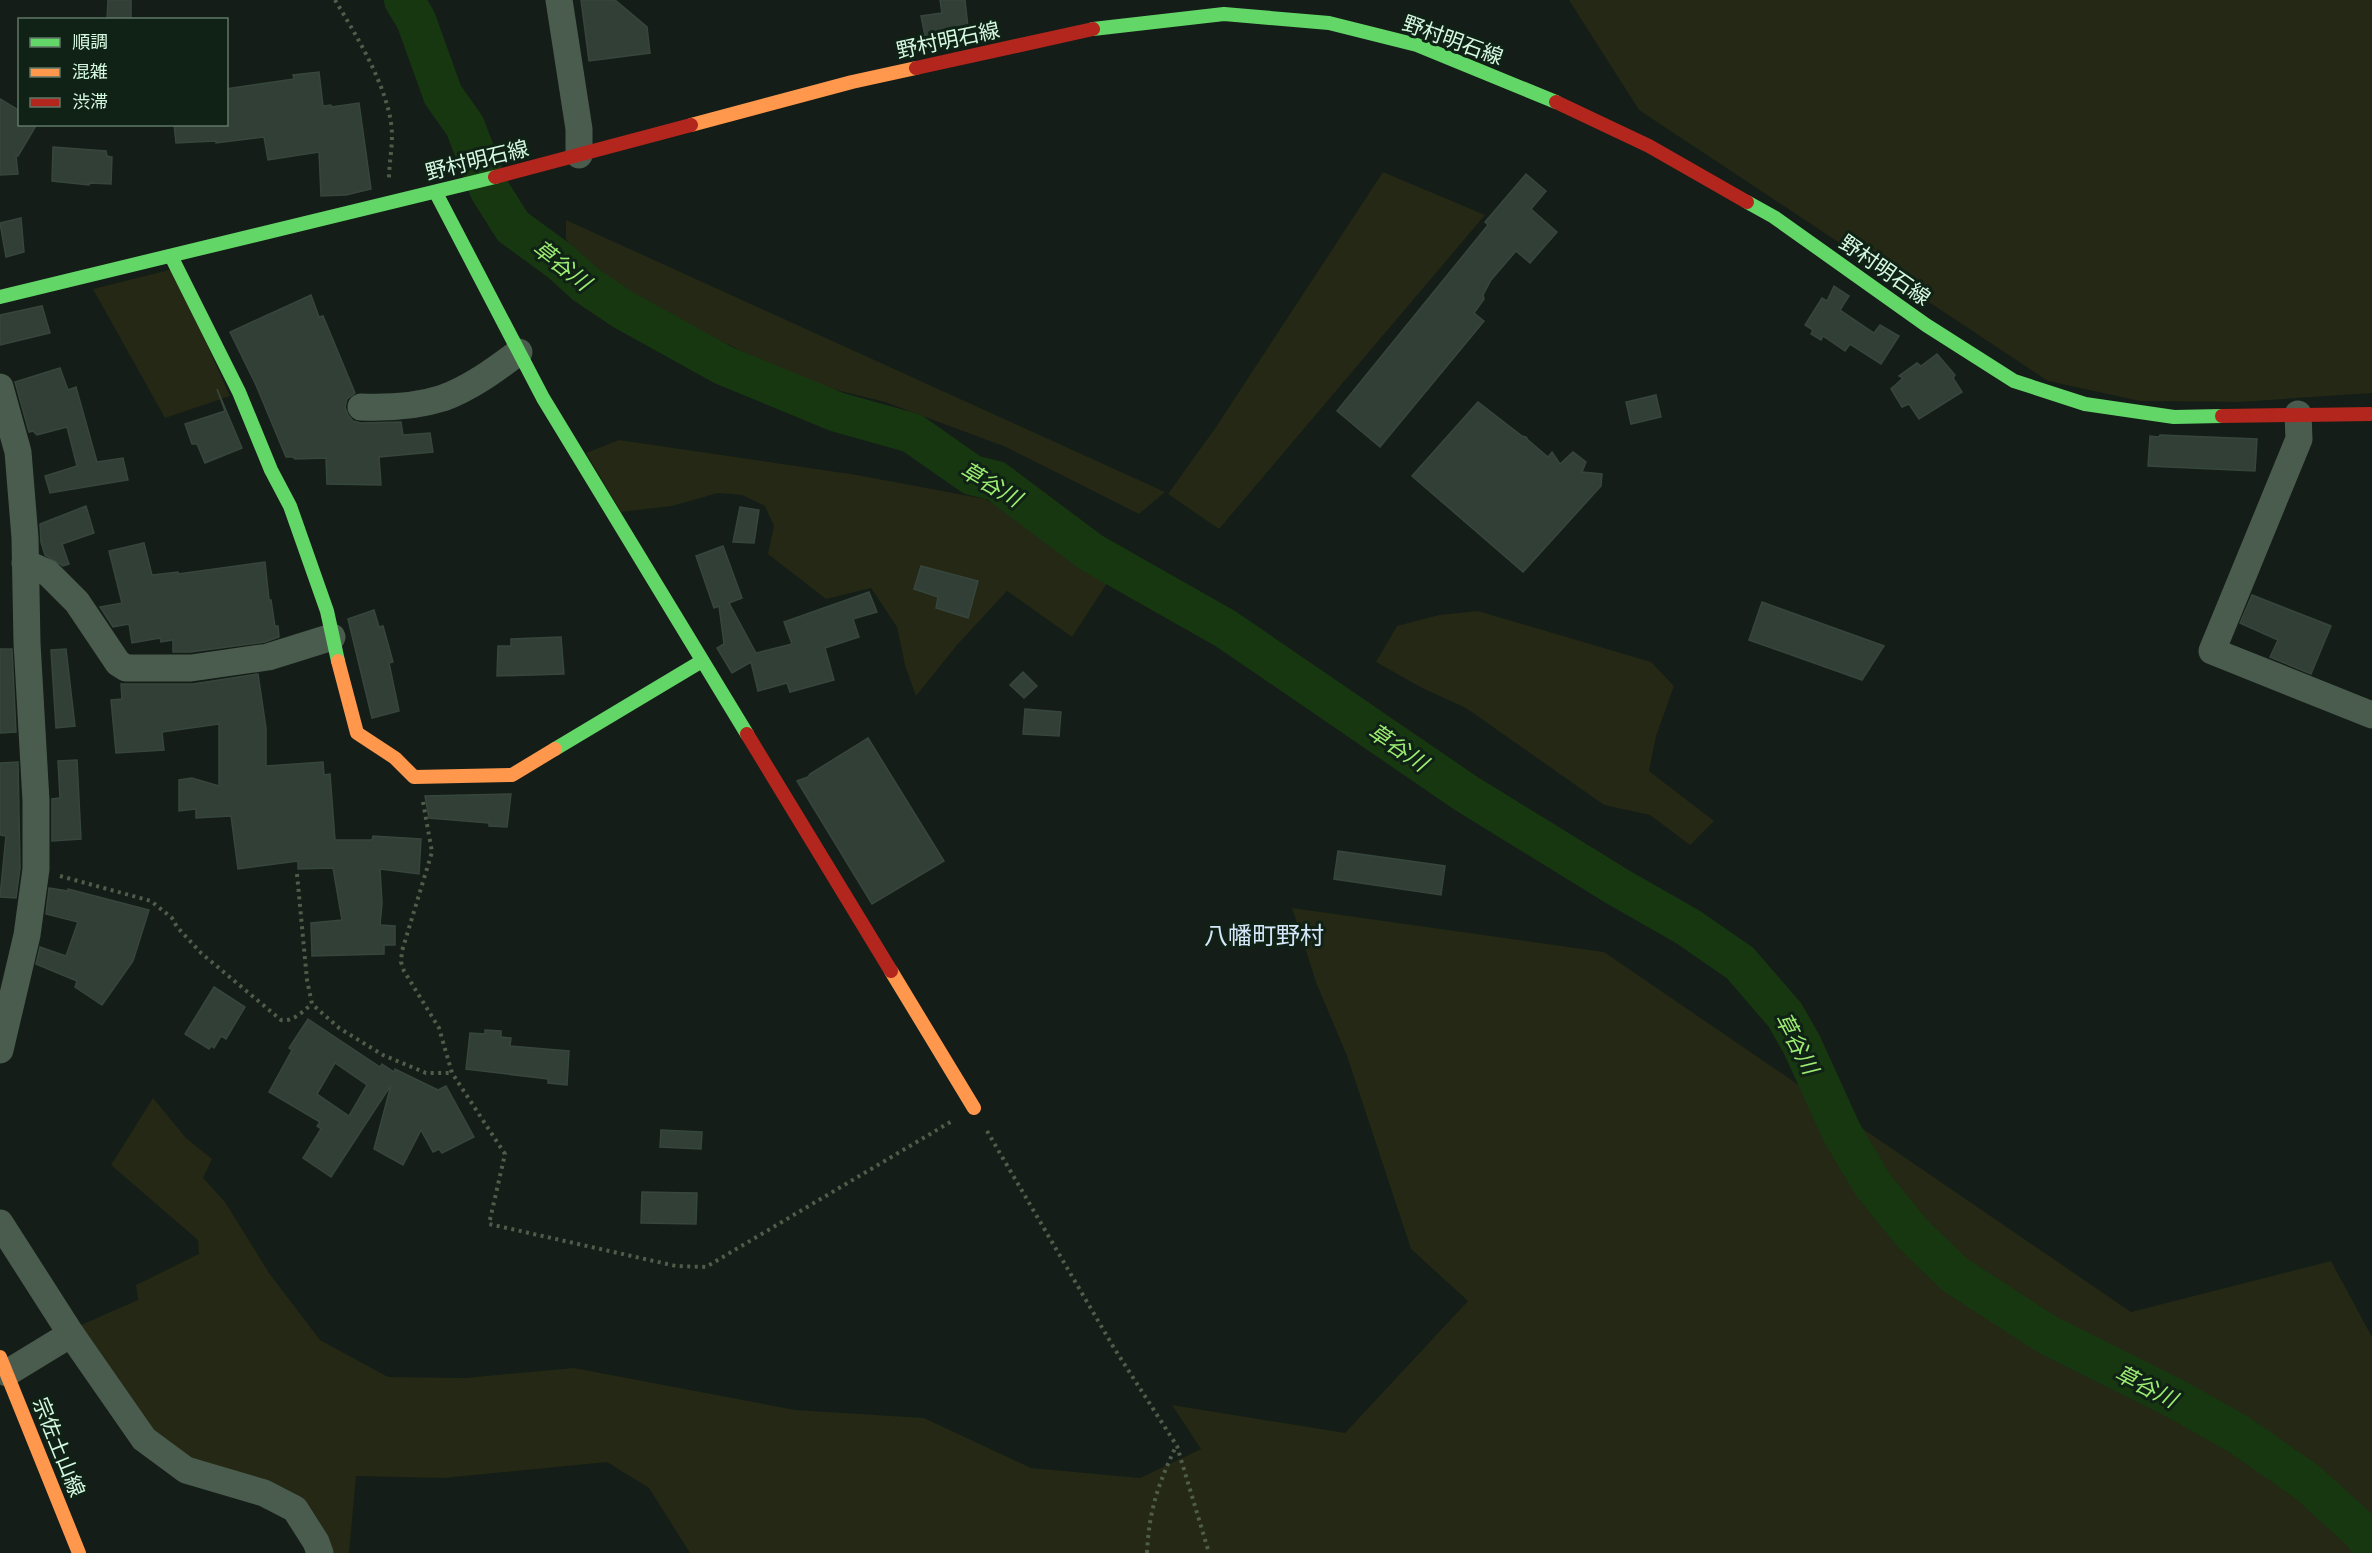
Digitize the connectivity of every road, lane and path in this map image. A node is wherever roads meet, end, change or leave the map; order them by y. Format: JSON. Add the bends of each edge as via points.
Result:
{"nodes":[{"id":1,"x":335,"y":0,"type":"edge"},
{"id":2,"x":559,"y":0,"type":"edge"},
{"id":3,"x":1221,"y":7,"type":"edge"},
{"id":4,"x":579,"y":155,"type":"junction"},
{"id":5,"x":441,"y":191,"type":"junction"},
{"id":6,"x":393,"y":203,"type":"junction"},
{"id":7,"x":171,"y":256,"type":"junction"},
{"id":8,"x":0,"y":297,"type":"edge"},
{"id":9,"x":519,"y":352,"type":"junction"},
{"id":10,"x":0,"y":387,"type":"edge"},
{"id":11,"x":361,"y":407,"type":"dead end"},
{"id":12,"x":2298,"y":414,"type":"junction"},
{"id":13,"x":2372,"y":414,"type":"edge"},
{"id":14,"x":0,"y":527,"type":"edge"},
{"id":15,"x":25,"y":551,"type":"junction"},
{"id":16,"x":332,"y":637,"type":"junction"},
{"id":17,"x":702,"y":661,"type":"junction"},
{"id":18,"x":2372,"y":715,"type":"edge"},
{"id":19,"x":414,"y":777,"type":"junction"},
{"id":20,"x":36,"y":869,"type":"junction"},
{"id":21,"x":297,"y":874,"type":"dead end"},
{"id":22,"x":312,"y":1004,"type":"junction"},
{"id":23,"x":0,"y":1050,"type":"edge"},
{"id":24,"x":452,"y":1072,"type":"junction"},
{"id":25,"x":974,"y":1108,"type":"junction"},
{"id":26,"x":0,"y":1223,"type":"edge"},
{"id":27,"x":71,"y":1334,"type":"junction"},
{"id":28,"x":3,"y":1365,"type":"edge"},
{"id":29,"x":1177,"y":1446,"type":"junction"},
{"id":30,"x":79,"y":1553,"type":"edge"},
{"id":31,"x":320,"y":1553,"type":"edge"},
{"id":32,"x":1147,"y":1553,"type":"edge"},
{"id":33,"x":1209,"y":1553,"type":"edge"}],
"edges":[{"from":1,"to":6,"type":"path","via":[[365,52],[391,121],[393,143],[388,185]]},
{"from":2,"to":4,"type":"street","via":[[579,129]]},
{"from":3,"to":4,"type":"main road","name":"野村明石線","via":[[1080,32],[852,82]]},
{"from":3,"to":12,"type":"main road","name":"野村明石線","via":[[1329,23],[1417,45],[1561,104],[1649,146],[1774,217],[1926,325],[2014,381],[2085,404],[2174,417]]},
{"from":4,"to":5,"type":"main road","name":"野村明石線"},
{"from":5,"to":6,"type":"main road","name":"野村明石線"},
{"from":5,"to":9,"type":"main road"},
{"from":6,"to":7,"type":"main road","name":"野村明石線"},
{"from":7,"to":8,"type":"main road","name":"野村明石線"},
{"from":7,"to":16,"type":"main road","via":[[239,392],[290,507],[327,611]]},
{"from":9,"to":11,"type":"street","via":[[446,397]]},
{"from":9,"to":17,"type":"main road"},
{"from":10,"to":15,"type":"street","via":[[18,452]]},
{"from":12,"to":13,"type":"main road","name":"野村明石線"},
{"from":12,"to":18,"type":"street","via":[[2299,439],[2212,651]]},
{"from":14,"to":15,"type":"street"},
{"from":15,"to":16,"type":"street","via":[[77,602],[118,663],[126,668],[191,668],[268,657]]},
{"from":15,"to":20,"type":"street"},
{"from":16,"to":19,"type":"main road","via":[[357,733],[384,749]]},
{"from":17,"to":19,"type":"main road","via":[[512,775]]},
{"from":17,"to":25,"type":"main road"},
{"from":19,"to":24,"type":"path","via":[[423,801],[432,852],[401,962],[439,1028]]},
{"from":20,"to":22,"type":"path","via":[[151,901],[172,918],[201,953],[281,1020],[294,1018]]},
{"from":20,"to":23,"type":"street","via":[[27,935]]},
{"from":21,"to":22,"type":"path"},
{"from":22,"to":24,"type":"path","via":[[383,1055],[426,1073]]},
{"from":24,"to":25,"type":"path","via":[[505,1154],[489,1224],[693,1268],[706,1267],[729,1255]]},
{"from":25,"to":29,"type":"path","via":[[1114,1348]]},
{"from":26,"to":27,"type":"street"},
{"from":27,"to":28,"type":"street"},
{"from":27,"to":31,"type":"street","via":[[144,1439],[186,1470],[264,1493],[295,1509]]},
{"from":28,"to":30,"type":"main road","name":"宗佐土山線"},
{"from":29,"to":32,"type":"path","via":[[1148,1521]]},
{"from":29,"to":33,"type":"path"}]}
